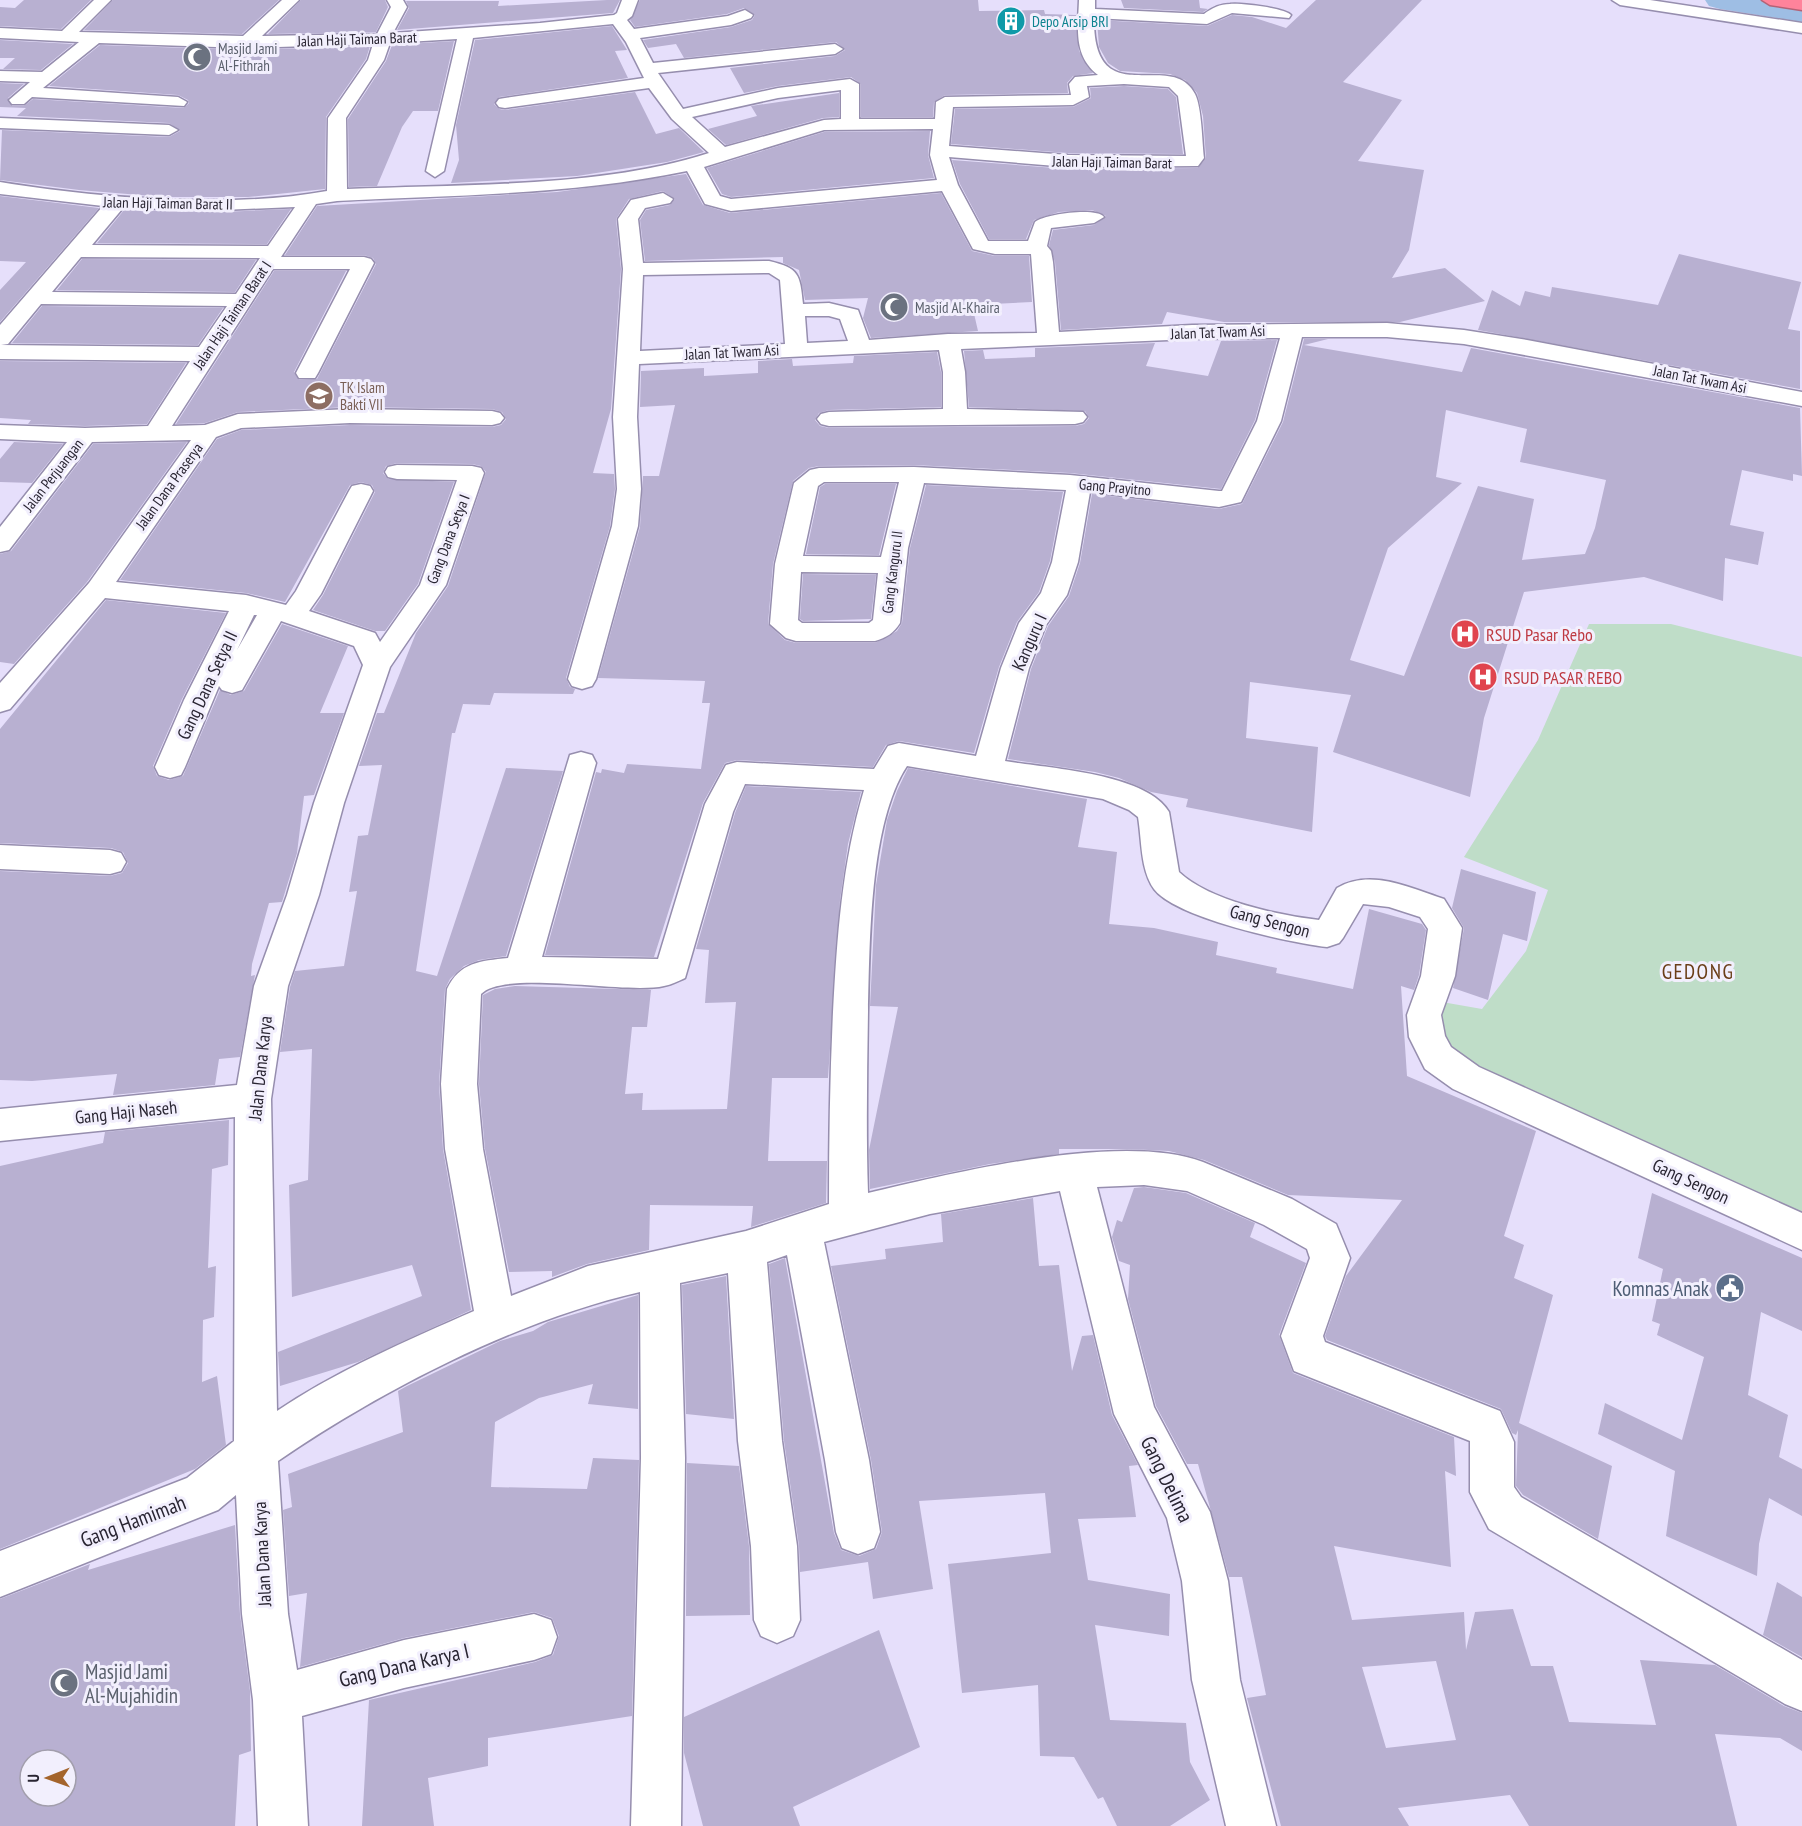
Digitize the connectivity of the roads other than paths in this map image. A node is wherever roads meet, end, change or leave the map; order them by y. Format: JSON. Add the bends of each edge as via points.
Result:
{"nodes":[{"id":1,"x":103,"y":0,"type":"edge"},
{"id":2,"x":291,"y":0,"type":"edge"},
{"id":3,"x":395,"y":0,"type":"edge"},
{"id":4,"x":630,"y":0,"type":"edge"},
{"id":5,"x":1620,"y":0,"type":"edge"},
{"id":6,"x":1770,"y":0,"type":"edge"},
{"id":7,"x":1802,"y":5,"type":"edge"},
{"id":8,"x":1087,"y":7,"type":"edge"},
{"id":9,"x":746,"y":15,"type":"dead end"},
{"id":10,"x":1283,"y":15,"type":"dead end"},
{"id":11,"x":617,"y":20,"type":"junction"},
{"id":12,"x":1802,"y":28,"type":"edge"},
{"id":13,"x":0,"y":33,"type":"edge"},
{"id":14,"x":632,"y":34,"type":"junction"},
{"id":15,"x":466,"y":35,"type":"junction"},
{"id":16,"x":65,"y":37,"type":"junction"},
{"id":17,"x":93,"y":39,"type":"junction"},
{"id":18,"x":382,"y":39,"type":"junction"},
{"id":19,"x":245,"y":43,"type":"junction"},
{"id":20,"x":675,"y":49,"type":"dead end"},
{"id":21,"x":835,"y":49,"type":"dead end"},
{"id":22,"x":648,"y":68,"type":"junction"},
{"id":23,"x":0,"y":76,"type":"edge"},
{"id":24,"x":46,"y":77,"type":"junction"},
{"id":25,"x":1122,"y":79,"type":"junction"},
{"id":26,"x":27,"y":92,"type":"junction"},
{"id":27,"x":178,"y":102,"type":"dead end"},
{"id":28,"x":505,"y":103,"type":"dead end"},
{"id":29,"x":0,"y":114,"type":"edge"},
{"id":30,"x":678,"y":115,"type":"junction"},
{"id":31,"x":0,"y":123,"type":"edge"},
{"id":32,"x":850,"y":123,"type":"junction"},
{"id":33,"x":943,"y":124,"type":"junction"},
{"id":34,"x":169,"y":130,"type":"dead end"},
{"id":35,"x":940,"y":151,"type":"junction"},
{"id":36,"x":722,"y":154,"type":"junction"},
{"id":37,"x":693,"y":164,"type":"junction"},
{"id":38,"x":435,"y":171,"type":"dead end"},
{"id":39,"x":947,"y":185,"type":"junction"},
{"id":40,"x":0,"y":188,"type":"edge"},
{"id":41,"x":337,"y":195,"type":"junction"},
{"id":42,"x":663,"y":199,"type":"dead end"},
{"id":43,"x":309,"y":201,"type":"junction"},
{"id":44,"x":116,"y":204,"type":"junction"},
{"id":45,"x":1094,"y":217,"type":"dead end"},
{"id":46,"x":1036,"y":248,"type":"junction"},
{"id":47,"x":76,"y":251,"type":"junction"},
{"id":48,"x":270,"y":257,"type":"junction"},
{"id":49,"x":633,"y":269,"type":"junction"},
{"id":50,"x":36,"y":298,"type":"junction"},
{"id":51,"x":241,"y":300,"type":"junction"},
{"id":52,"x":793,"y":311,"type":"junction"},
{"id":53,"x":1293,"y":330,"type":"junction"},
{"id":54,"x":1049,"y":338,"type":"junction"},
{"id":55,"x":0,"y":339,"type":"edge"},
{"id":56,"x":948,"y":341,"type":"junction"},
{"id":57,"x":860,"y":345,"type":"junction"},
{"id":58,"x":797,"y":349,"type":"junction"},
{"id":59,"x":0,"y":352,"type":"edge"},
{"id":60,"x":205,"y":354,"type":"junction"},
{"id":61,"x":629,"y":358,"type":"junction"},
{"id":62,"x":307,"y":373,"type":"dead end"},
{"id":63,"x":1802,"y":399,"type":"edge"},
{"id":64,"x":955,"y":416,"type":"junction"},
{"id":65,"x":1075,"y":417,"type":"dead end"},
{"id":66,"x":492,"y":418,"type":"dead end"},
{"id":67,"x":829,"y":419,"type":"dead end"},
{"id":68,"x":157,"y":431,"type":"junction"},
{"id":69,"x":0,"y":432,"type":"edge"},
{"id":70,"x":208,"y":432,"type":"junction"},
{"id":71,"x":85,"y":435,"type":"junction"},
{"id":72,"x":398,"y":472,"type":"dead end"},
{"id":73,"x":914,"y":474,"type":"junction"},
{"id":74,"x":1079,"y":483,"type":"junction"},
{"id":75,"x":361,"y":491,"type":"dead end"},
{"id":76,"x":0,"y":544,"type":"edge"},
{"id":77,"x":788,"y":564,"type":"junction"},
{"id":78,"x":890,"y":565,"type":"junction"},
{"id":79,"x":98,"y":589,"type":"junction"},
{"id":80,"x":271,"y":610,"type":"junction"},
{"id":81,"x":377,"y":665,"type":"junction"},
{"id":82,"x":582,"y":679,"type":"dead end"},
{"id":83,"x":232,"y":683,"type":"dead end"},
{"id":84,"x":0,"y":702,"type":"edge"},
{"id":85,"x":581,"y":763,"type":"dead end"},
{"id":86,"x":170,"y":767,"type":"dead end"},
{"id":87,"x":988,"y":767,"type":"junction"},
{"id":88,"x":882,"y":780,"type":"junction"},
{"id":89,"x":0,"y":857,"type":"edge"},
{"id":90,"x":110,"y":862,"type":"dead end"},
{"id":91,"x":521,"y":970,"type":"junction"},
{"id":92,"x":253,"y":1099,"type":"junction"},
{"id":93,"x":0,"y":1125,"type":"edge"},
{"id":94,"x":1074,"y":1171,"type":"junction"},
{"id":95,"x":849,"y":1216,"type":"junction"},
{"id":96,"x":1802,"y":1232,"type":"edge"},
{"id":97,"x":803,"y":1233,"type":"junction"},
{"id":98,"x":746,"y":1250,"type":"junction"},
{"id":99,"x":660,"y":1267,"type":"junction"},
{"id":100,"x":496,"y":1322,"type":"junction"},
{"id":101,"x":256,"y":1451,"type":"junction"},
{"id":102,"x":858,"y":1532,"type":"dead end"},
{"id":103,"x":0,"y":1574,"type":"edge"},
{"id":104,"x":777,"y":1620,"type":"dead end"},
{"id":105,"x":534,"y":1637,"type":"dead end"},
{"id":106,"x":1802,"y":1687,"type":"edge"},
{"id":107,"x":277,"y":1700,"type":"junction"},
{"id":108,"x":283,"y":1826,"type":"edge"},
{"id":109,"x":656,"y":1826,"type":"edge"},
{"id":110,"x":1251,"y":1826,"type":"edge"}],
"edges":[{"from":1,"to":16,"type":"street"},
{"from":2,"to":19,"type":"street"},
{"from":3,"to":18,"type":"street","via":[[399,7]]},
{"from":4,"to":11,"type":"street","via":[[624,16]]},
{"from":5,"to":12,"type":"street"},
{"from":6,"to":7,"type":"highway"},
{"from":8,"to":10,"type":"street","via":[[1207,19],[1220,10],[1232,8]]},
{"from":8,"to":25,"type":"street","name":"Jalan Haji Taiman Barat","via":[[1089,55],[1100,68]]},
{"from":9,"to":14,"type":"street"},
{"from":11,"to":14,"type":"street"},
{"from":11,"to":15,"type":"street","name":"Jalan Haji Taiman Barat"},
{"from":13,"to":16,"type":"street","name":"Jalan Haji Taiman Barat"},
{"from":14,"to":22,"type":"street"},
{"from":15,"to":18,"type":"street","name":"Jalan Haji Taiman Barat"},
{"from":15,"to":38,"type":"street"},
{"from":16,"to":17,"type":"street","name":"Jalan Haji Taiman Barat"},
{"from":17,"to":19,"type":"street","name":"Jalan Haji Taiman Barat"},
{"from":17,"to":24,"type":"street"},
{"from":18,"to":19,"type":"street","name":"Jalan Haji Taiman Barat"},
{"from":18,"to":41,"type":"street","via":[[372,68],[337,118]]},
{"from":20,"to":22,"type":"street"},
{"from":21,"to":22,"type":"street"},
{"from":22,"to":28,"type":"street"},
{"from":22,"to":30,"type":"street"},
{"from":23,"to":24,"type":"street"},
{"from":24,"to":26,"type":"street"},
{"from":25,"to":33,"type":"street","via":[[1081,81],[1080,97],[1073,100],[945,102]]},
{"from":25,"to":35,"type":"street","name":"Jalan Haji Taiman Barat","via":[[1174,82],[1181,86],[1186,95],[1195,158],[1191,162],[1021,159]]},
{"from":26,"to":27,"type":"street"},
{"from":26,"to":29,"type":"street"},
{"from":30,"to":32,"type":"street","via":[[778,93],[850,84]]},
{"from":30,"to":36,"type":"street"},
{"from":31,"to":34,"type":"street"},
{"from":32,"to":33,"type":"street","name":"Jalan Haji Taiman Barat II"},
{"from":32,"to":36,"type":"street","name":"Jalan Haji Taiman Barat II","via":[[796,131]]},
{"from":33,"to":35,"type":"street"},
{"from":35,"to":39,"type":"street"},
{"from":36,"to":37,"type":"street","name":"Jalan Haji Taiman Barat II"},
{"from":37,"to":39,"type":"street","via":[[712,200],[731,205]]},
{"from":37,"to":41,"type":"street","name":"Jalan Haji Taiman Barat II","via":[[630,177],[542,186]]},
{"from":39,"to":46,"type":"street","via":[[982,247]]},
{"from":40,"to":44,"type":"street","name":"Jalan Haji Taiman Barat II"},
{"from":41,"to":43,"type":"street","name":"Jalan Haji Taiman Barat II"},
{"from":42,"to":49,"type":"street","via":[[638,204],[628,219]]},
{"from":43,"to":44,"type":"street","name":"Jalan Haji Taiman Barat II"},
{"from":43,"to":48,"type":"street","name":"Jalan Haji Taiman Barat I"},
{"from":44,"to":47,"type":"street"},
{"from":45,"to":46,"type":"street","via":[[1047,222],[1042,226]]},
{"from":46,"to":54,"type":"street","via":[[1041,251],[1044,266],[1044,314]]},
{"from":47,"to":48,"type":"street"},
{"from":47,"to":50,"type":"street"},
{"from":48,"to":51,"type":"street","name":"Jalan Haji Taiman Barat I"},
{"from":48,"to":62,"type":"street","via":[[364,263]]},
{"from":49,"to":52,"type":"street","via":[[780,270],[790,278]]},
{"from":49,"to":61,"type":"street"},
{"from":50,"to":51,"type":"street"},
{"from":50,"to":55,"type":"street"},
{"from":51,"to":60,"type":"street","name":"Jalan Haji Taiman Barat I"},
{"from":52,"to":57,"type":"street","via":[[845,312],[850,315]]},
{"from":52,"to":58,"type":"street"},
{"from":53,"to":54,"type":"street","name":"Jalan Tat Twam Asi"},
{"from":53,"to":63,"type":"street","name":"Jalan Tat Twam Asi","via":[[1387,330],[1464,337]]},
{"from":53,"to":74,"type":"street","name":"Gang Prayitno","via":[[1264,434],[1232,497],[1219,499]]},
{"from":54,"to":56,"type":"street","name":"Jalan Tat Twam Asi"},
{"from":56,"to":57,"type":"street","name":"Jalan Tat Twam Asi"},
{"from":56,"to":64,"type":"street","via":[[954,372]]},
{"from":57,"to":58,"type":"street","name":"Jalan Tat Twam Asi"},
{"from":58,"to":61,"type":"street","name":"Jalan Tat Twam Asi"},
{"from":59,"to":60,"type":"street"},
{"from":60,"to":68,"type":"street","name":"Jalan Haji Taiman Barat I"},
{"from":61,"to":82,"type":"street","via":[[625,526]]},
{"from":64,"to":65,"type":"street"},
{"from":64,"to":67,"type":"street"},
{"from":66,"to":70,"type":"street","via":[[280,418],[238,421]]},
{"from":68,"to":70,"type":"street","name":"Jalan Dana Praserya"},
{"from":68,"to":71,"type":"street","name":"Jalan Dana Praserya"},
{"from":69,"to":71,"type":"street","name":"Jalan Dana Praserya"},
{"from":70,"to":79,"type":"street","name":"Jalan Dana Praserya"},
{"from":71,"to":76,"type":"street","name":"Jalan Perjuangan"},
{"from":72,"to":81,"type":"street","name":"Gang Dana Setya I","via":[[472,473],[433,585]]},
{"from":73,"to":74,"type":"street","name":"Gang Prayitno"},
{"from":73,"to":77,"type":"street","name":"Gang Prayitno","via":[[819,475],[806,483]]},
{"from":73,"to":78,"type":"street","name":"Gang Kanguru II","via":[[897,526]]},
{"from":74,"to":87,"type":"street","name":"Kanguru I","via":[[1065,562],[1054,595],[1034,623],[1015,668]]},
{"from":75,"to":80,"type":"street","via":[[308,594]]},
{"from":77,"to":78,"type":"street"},
{"from":77,"to":78,"type":"street","name":"Gang Kanguru II","via":[[784,624],[796,632],[875,632],[886,623]]},
{"from":79,"to":80,"type":"street"},
{"from":79,"to":84,"type":"street","name":"Jalan Dana Praserya"},
{"from":80,"to":81,"type":"street","via":[[365,640]]},
{"from":80,"to":83,"type":"street"},
{"from":80,"to":86,"type":"street","name":"Gang Dana Setya II","via":[[198,700]]},
{"from":81,"to":92,"type":"street","name":"Jalan Dana Karya","via":[[271,986]]},
{"from":85,"to":91,"type":"street"},
{"from":87,"to":88,"type":"street","via":[[898,754]]},
{"from":87,"to":96,"type":"street","name":"Gang Sengon","via":[[1108,789],[1140,802],[1153,812],[1165,880],[1177,891],[1204,903],[1307,933],[1327,934],[1338,923],[1349,898],[1358,892],[1370,890],[1431,908],[1445,928],[1438,976],[1424,1015],[1438,1059],[1466,1078]]},
{"from":88,"to":91,"type":"street","via":[[737,773],[728,783],[704,854],[673,968],[662,973]]},
{"from":88,"to":95,"type":"street","via":[[870,816],[852,958],[847,1116]]},
{"from":89,"to":90,"type":"street"},
{"from":91,"to":100,"type":"street","via":[[478,975],[464,989],[459,1084],[464,1149]]},
{"from":92,"to":93,"type":"street","name":"Gang Haji Naseh"},
{"from":92,"to":101,"type":"street","name":"Jalan Dana Karya"},
{"from":94,"to":95,"type":"street","name":"Gang Hamimah","via":[[930,1196]]},
{"from":94,"to":106,"type":"street","name":"Gang Hamimah","via":[[1144,1168],[1190,1174],[1278,1212],[1322,1238],[1330,1258],[1302,1336],[1309,1356],[1485,1426],[1492,1442],[1492,1492],[1505,1513]]},
{"from":94,"to":110,"type":"street","name":"Gang Delima","via":[[1135,1414],[1188,1512],[1205,1581],[1216,1680]]},
{"from":95,"to":97,"type":"street","name":"Gang Hamimah"},
{"from":97,"to":98,"type":"street","name":"Gang Hamimah"},
{"from":97,"to":102,"type":"street"},
{"from":98,"to":99,"type":"street","name":"Gang Hamimah"},
{"from":98,"to":104,"type":"street","via":[[760,1441],[774,1546]]},
{"from":99,"to":100,"type":"street","name":"Gang Hamimah","via":[[588,1285]]},
{"from":99,"to":109,"type":"street","via":[[663,1458]]},
{"from":100,"to":101,"type":"street","name":"Gang Hamimah","via":[[412,1359],[322,1406]]},
{"from":101,"to":103,"type":"street","name":"Gang Hamimah","via":[[202,1494]]},
{"from":101,"to":107,"type":"street","name":"Jalan Dana Karya","via":[[265,1614]]},
{"from":105,"to":107,"type":"street","name":"Gang Dana Karya I","via":[[426,1657]]},
{"from":107,"to":108,"type":"street","name":"Jalan Dana Karya"}]}
